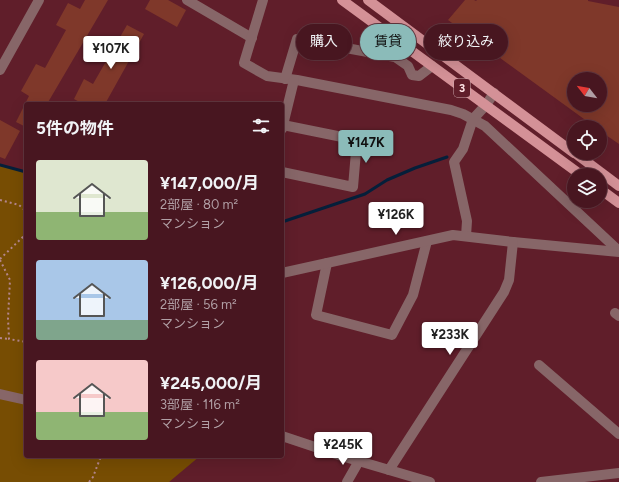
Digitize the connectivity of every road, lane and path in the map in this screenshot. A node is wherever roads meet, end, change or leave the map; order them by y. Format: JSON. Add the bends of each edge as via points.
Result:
{"nodes":[{"id":1,"x":39,"y":0,"type":"edge"},
{"id":2,"x":186,"y":0,"type":"edge"},
{"id":3,"x":264,"y":0,"type":"edge"},
{"id":4,"x":342,"y":0,"type":"edge"},
{"id":5,"x":368,"y":0,"type":"edge"},
{"id":6,"x":252,"y":38,"type":"junction"},
{"id":7,"x":432,"y":66,"type":"junction"},
{"id":8,"x":0,"y":70,"type":"edge"},
{"id":9,"x":290,"y":79,"type":"junction"},
{"id":10,"x":494,"y":93,"type":"junction"},
{"id":11,"x":486,"y":106,"type":"junction"},
{"id":12,"x":284,"y":115,"type":"edge"},
{"id":13,"x":473,"y":119,"type":"junction"},
{"id":14,"x":284,"y":127,"type":"edge"},
{"id":15,"x":567,"y":148,"type":"edge"},
{"id":16,"x":584,"y":160,"type":"edge"},
{"id":17,"x":571,"y":168,"type":"edge"},
{"id":18,"x":284,"y":172,"type":"edge"},
{"id":19,"x":619,"y":186,"type":"edge"},
{"id":20,"x":607,"y":194,"type":"edge"},
{"id":21,"x":0,"y":200,"type":"edge"},
{"id":22,"x":619,"y":203,"type":"edge"},
{"id":23,"x":24,"y":209,"type":"edge"},
{"id":24,"x":24,"y":236,"type":"edge"},
{"id":25,"x":466,"y":236,"type":"junction"},
{"id":26,"x":427,"y":241,"type":"junction"},
{"id":27,"x":513,"y":242,"type":"junction"},
{"id":28,"x":619,"y":251,"type":"edge"},
{"id":29,"x":0,"y":260,"type":"edge"},
{"id":30,"x":327,"y":263,"type":"junction"},
{"id":31,"x":284,"y":273,"type":"edge"},
{"id":32,"x":0,"y":338,"type":"edge"},
{"id":33,"x":9,"y":339,"type":"junction"},
{"id":34,"x":24,"y":342,"type":"edge"},
{"id":35,"x":539,"y":365,"type":"dead end"},
{"id":36,"x":0,"y":394,"type":"edge"},
{"id":37,"x":24,"y":400,"type":"edge"},
{"id":38,"x":619,"y":434,"type":"edge"},
{"id":39,"x":284,"y":437,"type":"edge"},
{"id":40,"x":100,"y":458,"type":"edge"},
{"id":41,"x":359,"y":461,"type":"junction"},
{"id":42,"x":389,"y":470,"type":"junction"},
{"id":43,"x":619,"y":473,"type":"edge"},
{"id":44,"x":89,"y":482,"type":"edge"},
{"id":45,"x":347,"y":482,"type":"edge"},
{"id":46,"x":430,"y":482,"type":"edge"},
{"id":47,"x":541,"y":482,"type":"edge"}],
"edges":[{"from":1,"to":8,"type":"street"},
{"from":2,"to":6,"type":"street"},
{"from":3,"to":6,"type":"street"},
{"from":4,"to":7,"type":"main road","number":"3"},
{"from":5,"to":10,"type":"main road","number":"3"},
{"from":6,"to":9,"type":"street","via":[[244,63],[267,76]]},
{"from":7,"to":9,"type":"street","via":[[419,76],[412,75],[408,66],[395,57],[297,39]]},
{"from":7,"to":11,"type":"main road","number":"3"},
{"from":9,"to":12,"type":"street"},
{"from":9,"to":13,"type":"street","via":[[451,110]]},
{"from":10,"to":11,"type":"street"},
{"from":10,"to":15,"type":"main road","number":"3"},
{"from":11,"to":13,"type":"street"},
{"from":11,"to":17,"type":"main road","number":"3"},
{"from":13,"to":25,"type":"street","via":[[463,149],[454,162],[467,221]]},
{"from":13,"to":28,"type":"street","via":[[485,126]]},
{"from":14,"to":18,"type":"street","via":[[357,140],[353,187]]},
{"from":16,"to":19,"type":"main road","number":"3"},
{"from":20,"to":22,"type":"main road"},
{"from":21,"to":23,"type":"path","via":[[19,205]]},
{"from":24,"to":29,"type":"path"},
{"from":25,"to":26,"type":"street","via":[[453,235]]},
{"from":25,"to":27,"type":"street"},
{"from":26,"to":30,"type":"street"},
{"from":26,"to":30,"type":"street","via":[[413,295],[392,335],[316,315]]},
{"from":27,"to":28,"type":"street"},
{"from":27,"to":42,"type":"street","via":[[509,280],[504,292]]},
{"from":29,"to":33,"type":"path","via":[[10,280]]},
{"from":30,"to":31,"type":"street"},
{"from":32,"to":33,"type":"path"},
{"from":33,"to":34,"type":"path"},
{"from":35,"to":38,"type":"street"},
{"from":36,"to":37,"type":"street"},
{"from":39,"to":41,"type":"street"},
{"from":40,"to":44,"type":"path"},
{"from":41,"to":42,"type":"street"},
{"from":41,"to":45,"type":"street"},
{"from":42,"to":46,"type":"street"},
{"from":43,"to":47,"type":"street"}]}
